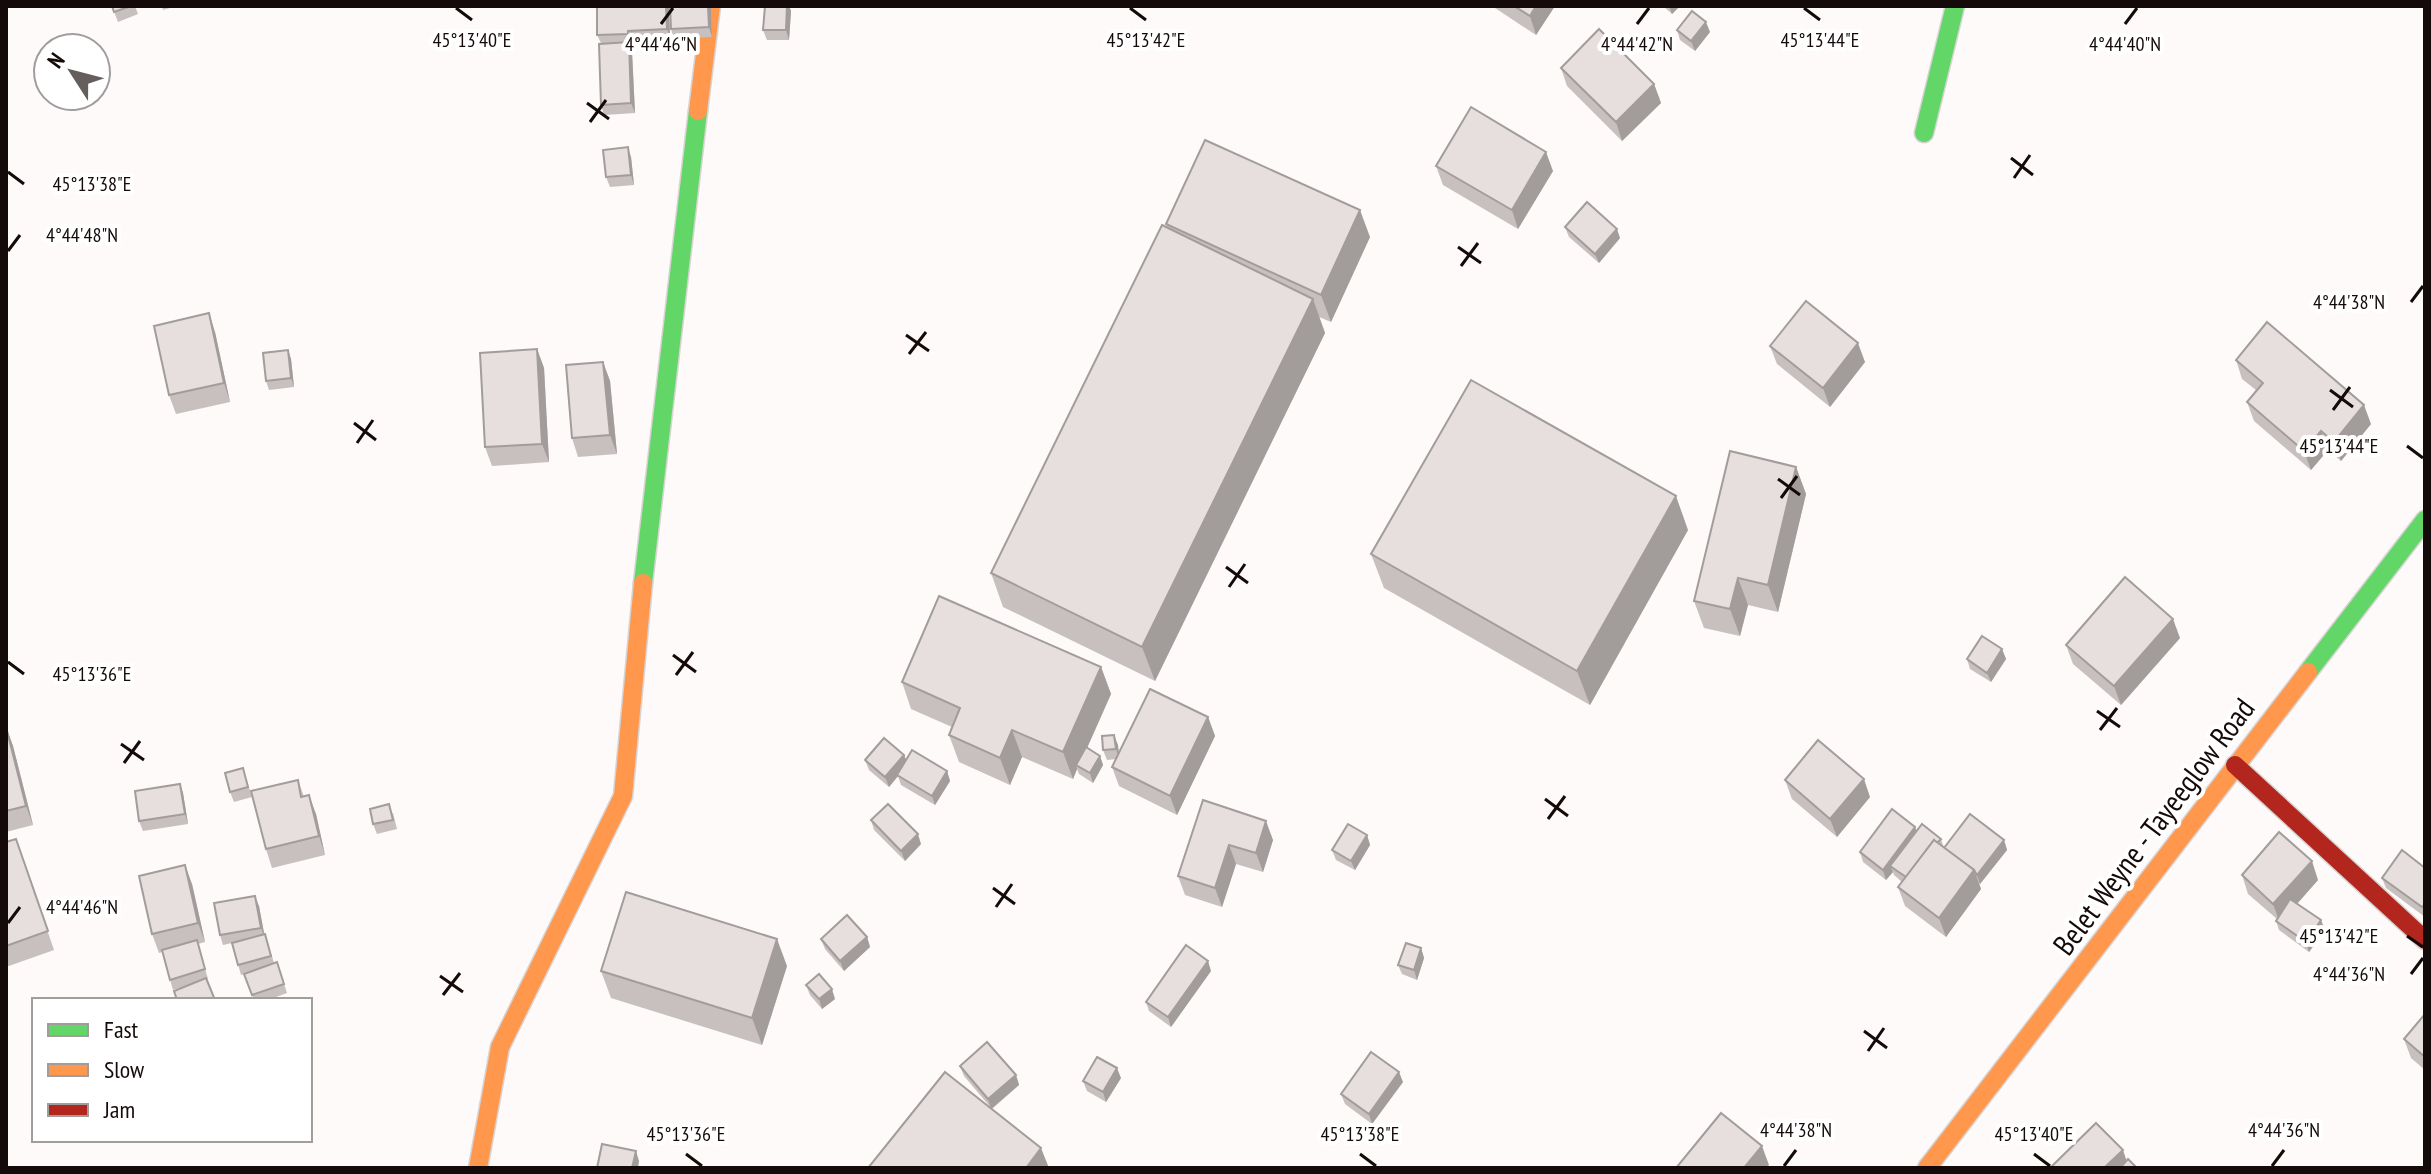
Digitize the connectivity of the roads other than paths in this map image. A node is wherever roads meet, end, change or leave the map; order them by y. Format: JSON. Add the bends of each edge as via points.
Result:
{"nodes":[{"id":1,"x":711,"y":6,"type":"edge"},
{"id":2,"x":1955,"y":6,"type":"edge"},
{"id":3,"x":1924,"y":133,"type":"dead end"},
{"id":4,"x":2425,"y":520,"type":"edge"},
{"id":5,"x":2235,"y":765,"type":"junction"},
{"id":6,"x":2425,"y":940,"type":"edge"},
{"id":7,"x":478,"y":1168,"type":"edge"},
{"id":8,"x":1927,"y":1168,"type":"edge"}],
"edges":[{"from":1,"to":7,"type":"street","via":[[623,796],[500,1047]]},
{"from":2,"to":3,"type":"street"},
{"from":4,"to":5,"type":"street","name":"Belet Weyne - Tayeeglow Road"},
{"from":5,"to":6,"type":"street"},
{"from":5,"to":8,"type":"street","name":"Belet Weyne - Tayeeglow Road"}]}
